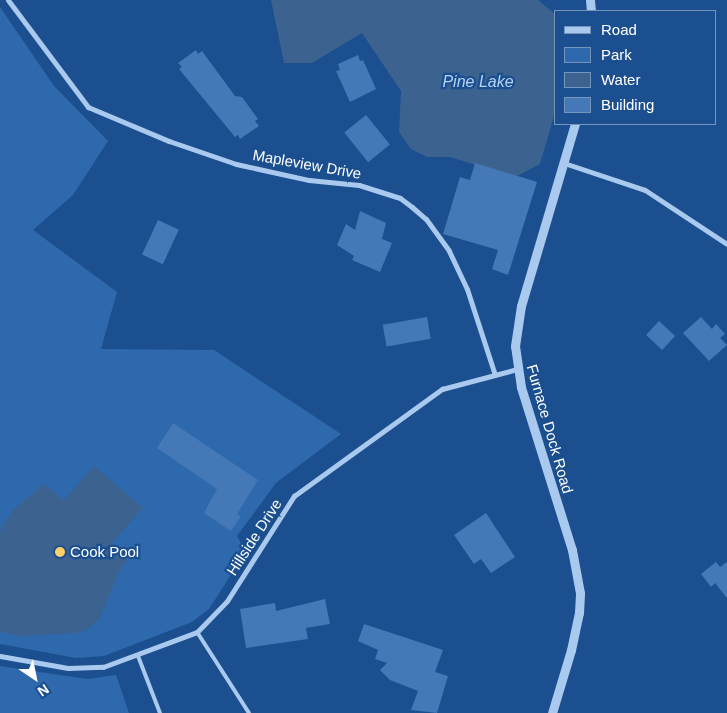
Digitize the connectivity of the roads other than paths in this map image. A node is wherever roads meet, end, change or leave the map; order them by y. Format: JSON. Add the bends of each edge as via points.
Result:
{"nodes":[{"id":1,"x":8,"y":0,"type":"edge"},
{"id":2,"x":576,"y":125,"type":"edge"},
{"id":3,"x":564,"y":163,"type":"junction"},
{"id":4,"x":727,"y":244,"type":"edge"},
{"id":5,"x":516,"y":369,"type":"junction"},
{"id":6,"x":495,"y":374,"type":"junction"},
{"id":7,"x":197,"y":632,"type":"junction"},
{"id":8,"x":0,"y":656,"type":"edge"},
{"id":9,"x":138,"y":656,"type":"junction"},
{"id":10,"x":160,"y":713,"type":"edge"},
{"id":11,"x":249,"y":713,"type":"edge"},
{"id":12,"x":552,"y":713,"type":"edge"}],
"edges":[{"from":1,"to":6,"type":"street","name":"Mapleview Drive","via":[[88,107],[169,141],[236,164],[309,180],[359,185],[400,198],[412,207],[449,251],[467,289]]},
{"from":2,"to":3,"type":"street","name":"Furnace Dock Road"},
{"from":3,"to":4,"type":"street","via":[[645,190]]},
{"from":3,"to":5,"type":"street","name":"Furnace Dock Road","via":[[521,306],[515,346]]},
{"from":5,"to":6,"type":"street","name":"Hillside Drive"},
{"from":5,"to":12,"type":"street","name":"Furnace Dock Road","via":[[572,550],[579,584],[579,613]]},
{"from":6,"to":7,"type":"street","name":"Hillside Drive","via":[[442,388],[294,496],[228,601]]},
{"from":7,"to":9,"type":"street","name":"Hillside Drive"},
{"from":7,"to":11,"type":"lane"},
{"from":8,"to":9,"type":"street","name":"Hillside Drive","via":[[83,669],[121,663]]},
{"from":9,"to":10,"type":"lane"}]}
